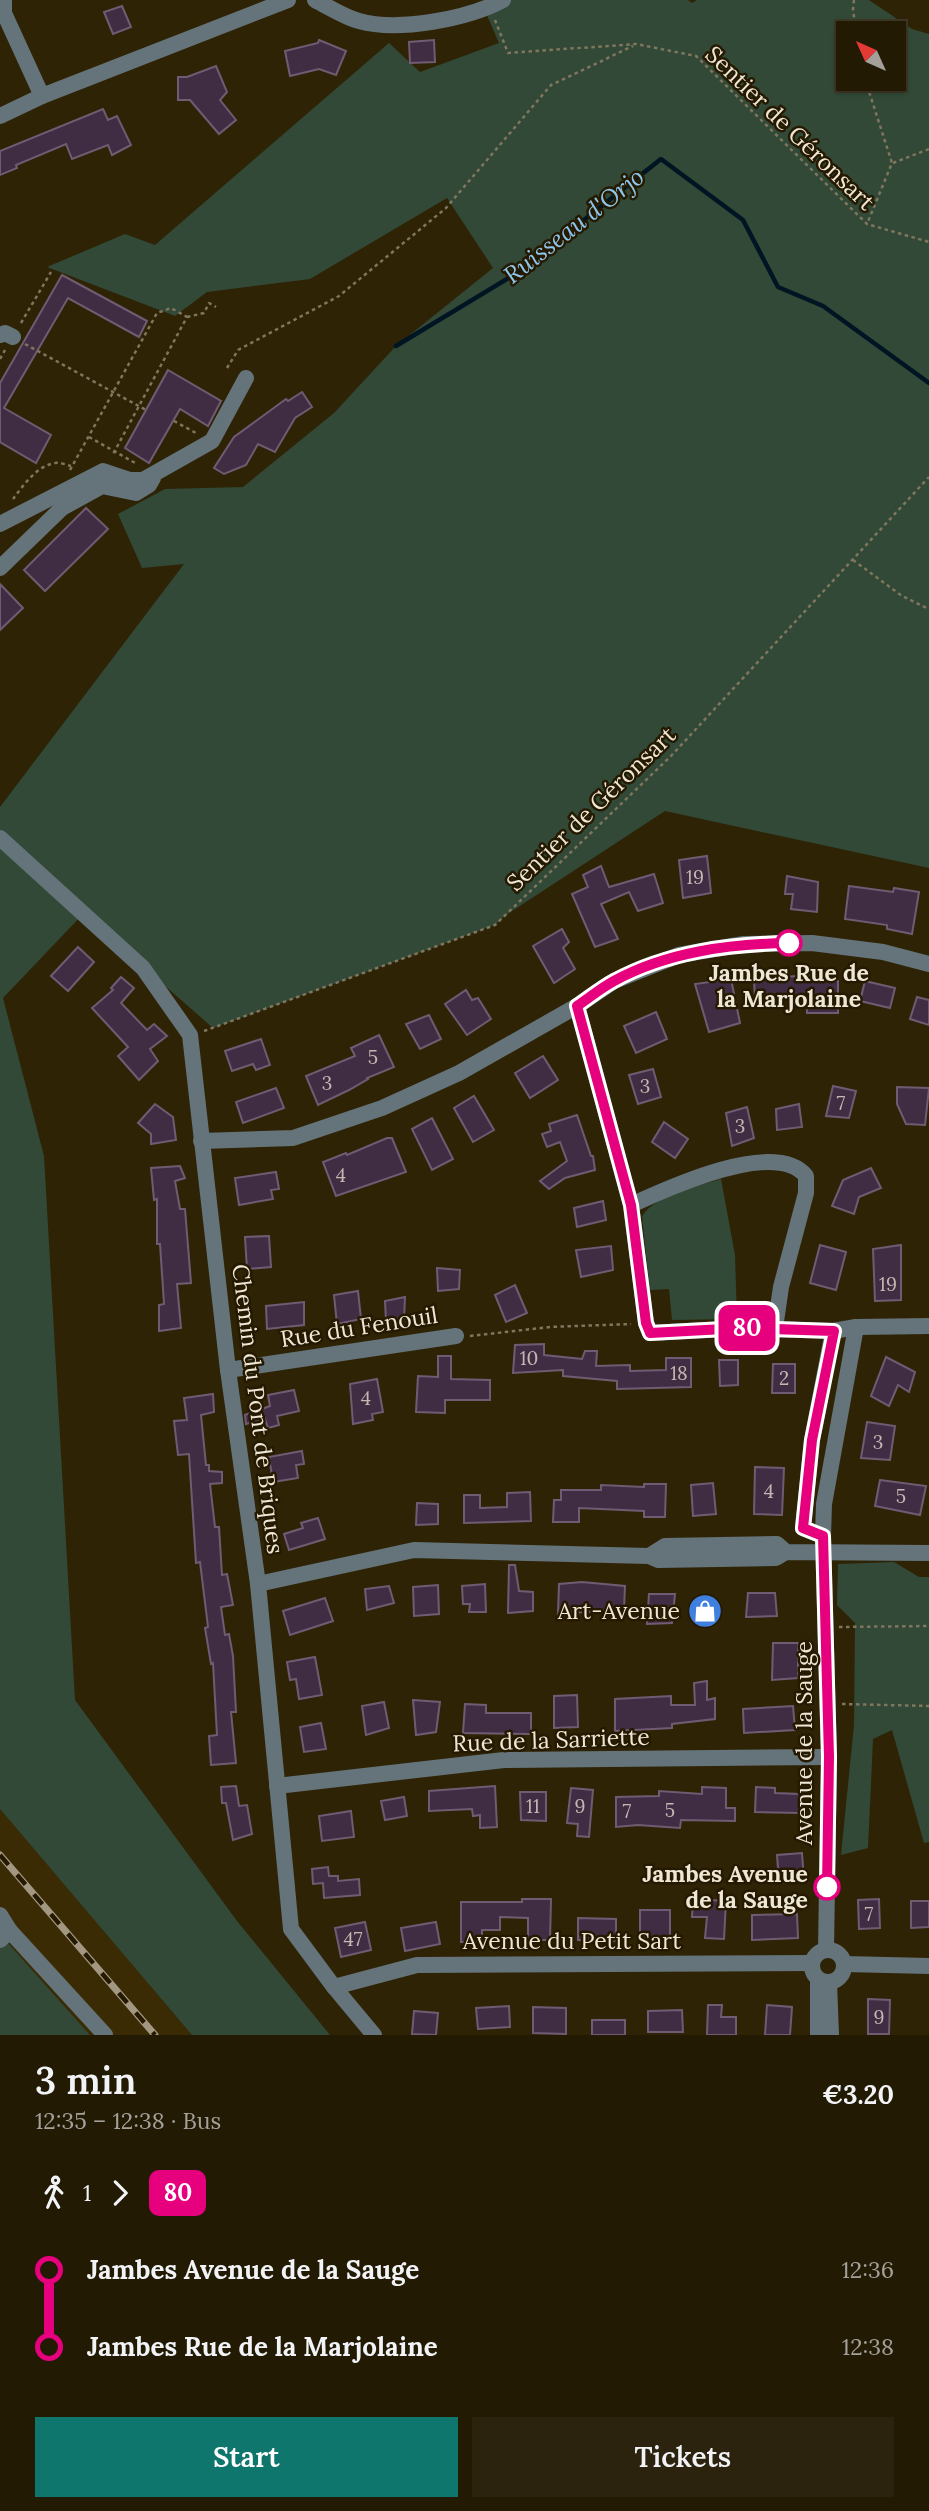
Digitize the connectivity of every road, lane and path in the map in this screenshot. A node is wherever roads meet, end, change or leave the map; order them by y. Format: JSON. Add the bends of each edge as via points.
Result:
{"nodes":[{"id":1,"x":4,"y":0,"type":"edge"},
{"id":2,"x":288,"y":0,"type":"edge"},
{"id":3,"x":315,"y":0,"type":"edge"},
{"id":4,"x":854,"y":0,"type":"edge"},
{"id":5,"x":496,"y":4,"type":"edge"},
{"id":6,"x":854,"y":21,"type":"edge"},
{"id":7,"x":636,"y":44,"type":"junction"},
{"id":8,"x":869,"y":91,"type":"edge"},
{"id":9,"x":42,"y":96,"type":"junction"},
{"id":10,"x":0,"y":116,"type":"edge"},
{"id":11,"x":929,"y":149,"type":"edge"},
{"id":12,"x":892,"y":163,"type":"junction"},
{"id":13,"x":867,"y":224,"type":"junction"},
{"id":14,"x":929,"y":242,"type":"edge"},
{"id":15,"x":51,"y":272,"type":"dead end"},
{"id":16,"x":216,"y":307,"type":"dead end"},
{"id":17,"x":187,"y":317,"type":"junction"},
{"id":18,"x":7,"y":336,"type":"edge"},
{"id":19,"x":0,"y":359,"type":"edge"},
{"id":20,"x":227,"y":368,"type":"dead end"},
{"id":21,"x":246,"y":378,"type":"dead end"},
{"id":22,"x":113,"y":392,"type":"junction"},
{"id":23,"x":146,"y":410,"type":"dead end"},
{"id":24,"x":173,"y":421,"type":"dead end"},
{"id":25,"x":89,"y":437,"type":"junction"},
{"id":26,"x":212,"y":441,"type":"junction"},
{"id":27,"x":115,"y":451,"type":"junction"},
{"id":28,"x":72,"y":466,"type":"junction"},
{"id":29,"x":103,"y":471,"type":"junction"},
{"id":30,"x":155,"y":474,"type":"junction"},
{"id":31,"x":929,"y":477,"type":"edge"},
{"id":32,"x":74,"y":486,"type":"junction"},
{"id":33,"x":7,"y":502,"type":"dead end"},
{"id":34,"x":0,"y":524,"type":"edge"},
{"id":35,"x":853,"y":560,"type":"junction"},
{"id":36,"x":0,"y":568,"type":"edge"},
{"id":37,"x":929,"y":609,"type":"edge"},
{"id":38,"x":0,"y":838,"type":"edge"},
{"id":39,"x":929,"y":964,"type":"edge"},
{"id":40,"x":577,"y":1006,"type":"junction"},
{"id":41,"x":190,"y":1035,"type":"junction"},
{"id":42,"x":201,"y":1141,"type":"junction"},
{"id":43,"x":631,"y":1205,"type":"junction"},
{"id":44,"x":646,"y":1323,"type":"junction"},
{"id":45,"x":929,"y":1326,"type":"edge"},
{"id":46,"x":856,"y":1327,"type":"junction"},
{"id":47,"x":775,"y":1328,"type":"junction"},
{"id":48,"x":834,"y":1331,"type":"junction"},
{"id":49,"x":456,"y":1336,"type":"joint"},
{"id":50,"x":228,"y":1370,"type":"junction"},
{"id":51,"x":823,"y":1544,"type":"junction"},
{"id":52,"x":929,"y":1553,"type":"edge"},
{"id":53,"x":258,"y":1584,"type":"junction"},
{"id":54,"x":929,"y":1626,"type":"edge"},
{"id":55,"x":826,"y":1627,"type":"junction"},
{"id":56,"x":828,"y":1704,"type":"junction"},
{"id":57,"x":929,"y":1706,"type":"edge"},
{"id":58,"x":829,"y":1757,"type":"junction"},
{"id":59,"x":277,"y":1786,"type":"junction"},
{"id":60,"x":0,"y":1915,"type":"edge"},
{"id":61,"x":5,"y":1936,"type":"edge"},
{"id":62,"x":826,"y":1950,"type":"junction"},
{"id":63,"x":813,"y":1963,"type":"junction"},
{"id":64,"x":844,"y":1964,"type":"junction"},
{"id":65,"x":929,"y":1966,"type":"edge"},
{"id":66,"x":824,"y":1981,"type":"junction"},
{"id":67,"x":334,"y":1987,"type":"junction"},
{"id":68,"x":105,"y":2035,"type":"edge"},
{"id":69,"x":374,"y":2035,"type":"edge"},
{"id":70,"x":818,"y":2035,"type":"edge"},
{"id":71,"x":831,"y":2035,"type":"edge"}],
"edges":[{"from":1,"to":9,"type":"street","via":[[4,13]]},
{"from":2,"to":9,"type":"street"},
{"from":3,"to":5,"type":"street","via":[[360,21],[408,25],[453,18]]},
{"from":4,"to":6,"type":"path"},
{"from":5,"to":7,"type":"path","name":"Sentier de Géronsart","via":[[508,53]]},
{"from":7,"to":13,"type":"path","name":"Sentier de Géronsart","via":[[696,56]]},
{"from":7,"to":20,"type":"path","via":[[551,85],[446,208],[339,296],[238,350]]},
{"from":8,"to":12,"type":"path"},
{"from":9,"to":10,"type":"street"},
{"from":11,"to":12,"type":"path"},
{"from":12,"to":13,"type":"path"},
{"from":13,"to":14,"type":"path","name":"Sentier de Géronsart"},
{"from":15,"to":18,"type":"path"},
{"from":16,"to":17,"type":"path","via":[[209,303],[204,313]]},
{"from":17,"to":22,"type":"path","via":[[171,308],[157,313]]},
{"from":17,"to":27,"type":"path"},
{"from":18,"to":19,"type":"path"},
{"from":18,"to":22,"type":"path"},
{"from":21,"to":26,"type":"street"},
{"from":22,"to":23,"type":"path"},
{"from":22,"to":25,"type":"path"},
{"from":24,"to":26,"type":"path"},
{"from":25,"to":27,"type":"path"},
{"from":25,"to":28,"type":"path"},
{"from":26,"to":30,"type":"street"},
{"from":27,"to":29,"type":"path"},
{"from":27,"to":30,"type":"path"},
{"from":28,"to":32,"type":"path","via":[[68,473]]},
{"from":28,"to":33,"type":"path","via":[[55,463],[38,471]]},
{"from":29,"to":30,"type":"street","via":[[130,480]]},
{"from":29,"to":32,"type":"street"},
{"from":30,"to":36,"type":"street","via":[[149,485],[136,493],[102,486],[62,508]]},
{"from":31,"to":35,"type":"path","name":"Sentier de Géronsart"},
{"from":32,"to":34,"type":"street"},
{"from":35,"to":37,"type":"path","via":[[902,596]]},
{"from":35,"to":41,"type":"path","name":"Sentier de Géronsart","via":[[671,756],[495,925]]},
{"from":38,"to":41,"type":"street","name":"Chemin du Pont de Briques","via":[[143,968]]},
{"from":39,"to":40,"type":"street","via":[[883,952],[812,943],[744,944],[679,955],[614,981]]},
{"from":40,"to":42,"type":"street","via":[[459,1073],[382,1108],[293,1138]]},
{"from":40,"to":43,"type":"street"},
{"from":41,"to":42,"type":"street","name":"Chemin du Pont de Briques"},
{"from":42,"to":50,"type":"street","name":"Chemin du Pont de Briques"},
{"from":43,"to":44,"type":"street"},
{"from":43,"to":47,"type":"street","via":[[719,1169],[762,1163],[789,1163],[800,1168],[807,1176],[806,1193]]},
{"from":44,"to":47,"type":"street","via":[[650,1333]]},
{"from":44,"to":49,"type":"path"},
{"from":45,"to":46,"type":"street"},
{"from":46,"to":48,"type":"street"},
{"from":46,"to":51,"type":"street","name":"Avenue de la Sauge","via":[[824,1504]]},
{"from":47,"to":48,"type":"street"},
{"from":48,"to":51,"type":"street","via":[[812,1440],[803,1528]]},
{"from":49,"to":50,"type":"street","name":"Rue du Fenouil"},
{"from":50,"to":53,"type":"street","name":"Chemin du Pont de Briques"},
{"from":51,"to":52,"type":"street"},
{"from":51,"to":53,"type":"street","via":[[786,1552],[777,1545],[665,1546],[649,1556],[414,1550]]},
{"from":51,"to":55,"type":"street","name":"Avenue de la Sauge"},
{"from":53,"to":59,"type":"street","name":"Chemin du Pont de Briques"},
{"from":54,"to":55,"type":"path"},
{"from":55,"to":56,"type":"street","name":"Avenue de la Sauge"},
{"from":56,"to":57,"type":"path"},
{"from":56,"to":58,"type":"street","name":"Avenue de la Sauge"},
{"from":58,"to":59,"type":"street","name":"Rue de la Sarriette","via":[[504,1760]]},
{"from":58,"to":62,"type":"street","name":"Avenue de la Sauge"},
{"from":59,"to":67,"type":"street","name":"Chemin du Pont de Briques","via":[[291,1929]]},
{"from":60,"to":61,"type":"street"},
{"from":61,"to":68,"type":"street"},
{"from":62,"to":63,"type":"street"},
{"from":62,"to":64,"type":"street","via":[[838,1953]]},
{"from":63,"to":66,"type":"street","via":[[812,1969]]},
{"from":63,"to":67,"type":"street","name":"Avenue du Petit Sart","via":[[417,1965]]},
{"from":64,"to":65,"type":"street"},
{"from":64,"to":66,"type":"street","via":[[838,1979]]},
{"from":66,"to":70,"type":"street"},
{"from":66,"to":71,"type":"street"},
{"from":67,"to":69,"type":"street","name":"Chemin du Pont de Briques"}]}
